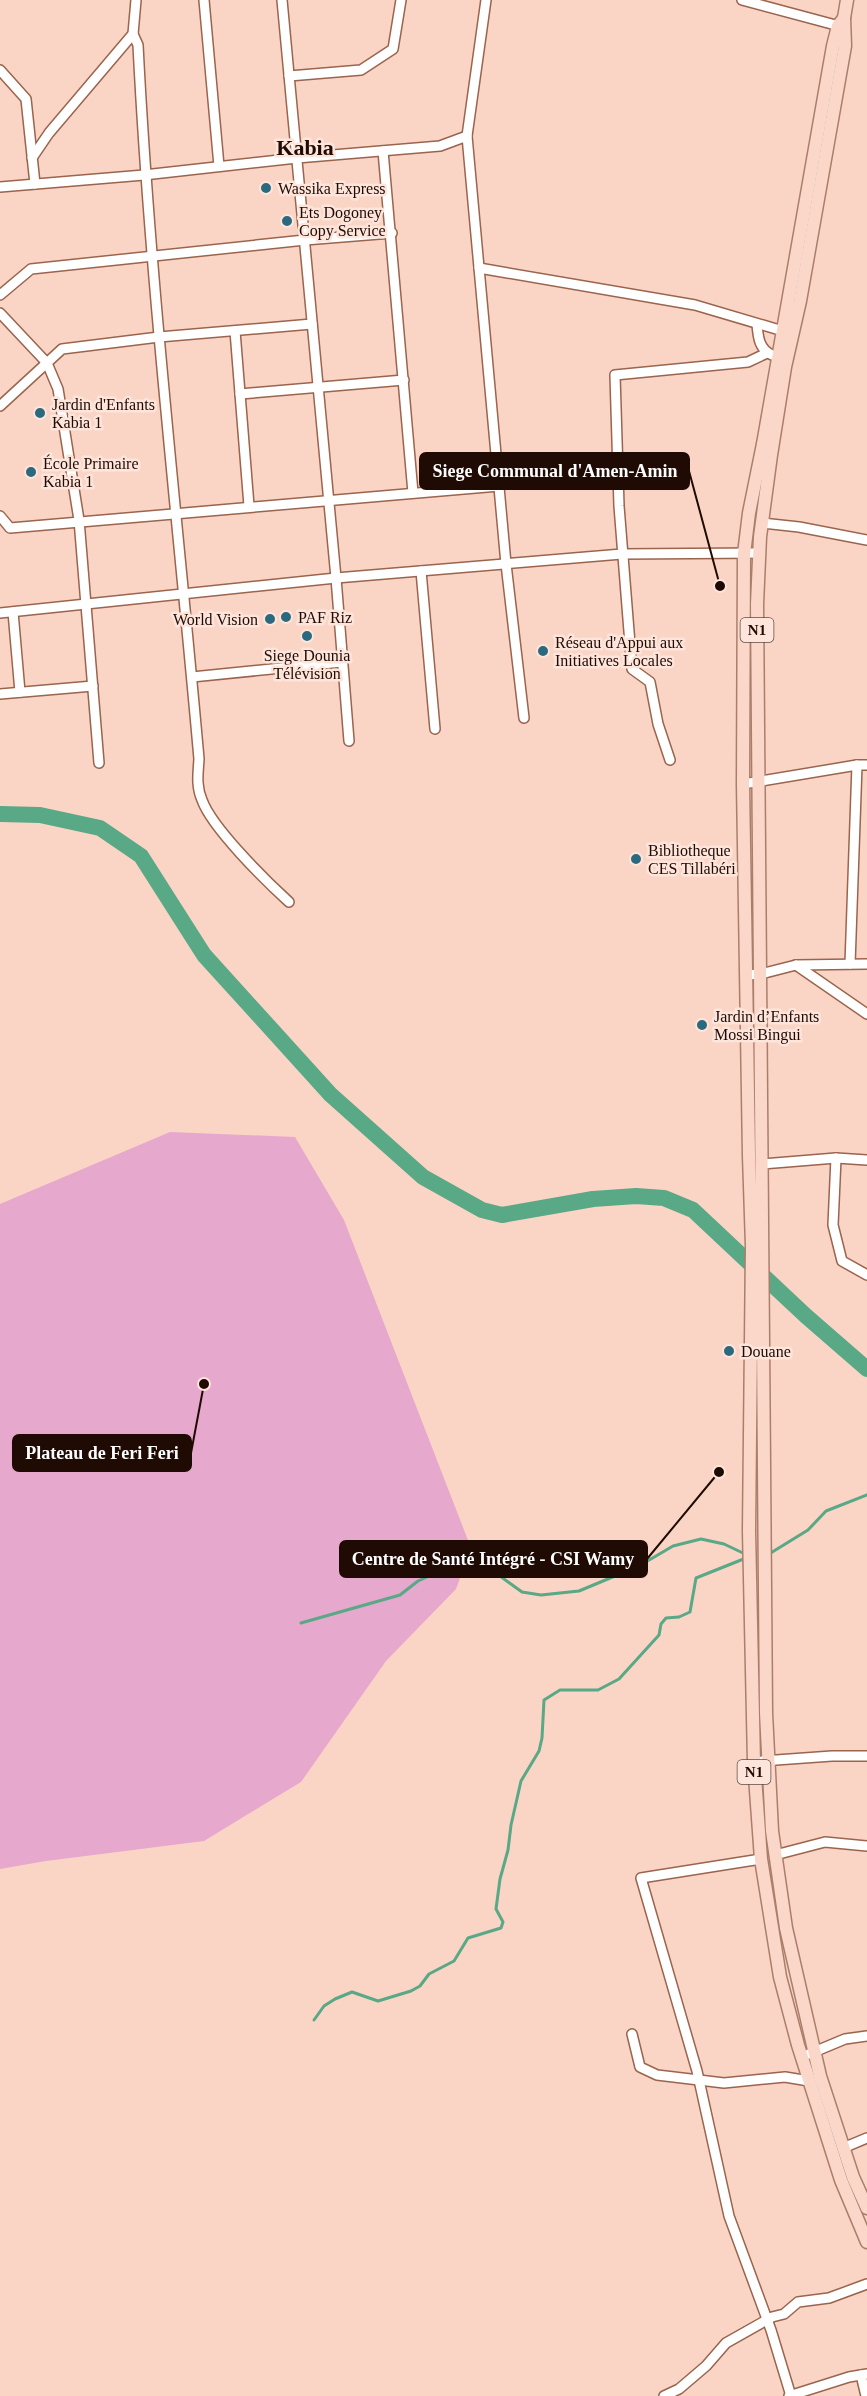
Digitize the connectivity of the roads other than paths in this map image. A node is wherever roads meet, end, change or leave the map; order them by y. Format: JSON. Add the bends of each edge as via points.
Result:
{"nodes":[{"id":1,"x":136,"y":0,"type":"edge"},
{"id":2,"x":204,"y":0,"type":"edge"},
{"id":3,"x":282,"y":0,"type":"edge"},
{"id":4,"x":401,"y":0,"type":"edge"},
{"id":5,"x":486,"y":0,"type":"edge"},
{"id":6,"x":742,"y":0,"type":"edge"},
{"id":7,"x":847,"y":0,"type":"edge"},
{"id":8,"x":843,"y":24,"type":"junction"},
{"id":9,"x":133,"y":34,"type":"junction"},
{"id":10,"x":0,"y":70,"type":"edge"},
{"id":11,"x":289,"y":76,"type":"junction"},
{"id":12,"x":467,"y":136,"type":"junction"},
{"id":13,"x":383,"y":151,"type":"junction"},
{"id":14,"x":32,"y":158,"type":"junction"},
{"id":15,"x":297,"y":158,"type":"junction"},
{"id":16,"x":219,"y":166,"type":"junction"},
{"id":17,"x":144,"y":174,"type":"junction"},
{"id":18,"x":35,"y":184,"type":"junction"},
{"id":19,"x":0,"y":187,"type":"edge"},
{"id":20,"x":392,"y":233,"type":"junction"},
{"id":21,"x":304,"y":240,"type":"junction"},
{"id":22,"x":152,"y":257,"type":"junction"},
{"id":23,"x":479,"y":268,"type":"junction"},
{"id":24,"x":0,"y":294,"type":"edge"},
{"id":25,"x":0,"y":313,"type":"edge"},
{"id":26,"x":312,"y":324,"type":"junction"},
{"id":27,"x":757,"y":324,"type":"junction"},
{"id":28,"x":235,"y":331,"type":"junction"},
{"id":29,"x":783,"y":331,"type":"junction"},
{"id":30,"x":159,"y":337,"type":"junction"},
{"id":31,"x":773,"y":355,"type":"junction"},
{"id":32,"x":46,"y":363,"type":"junction"},
{"id":33,"x":405,"y":380,"type":"junction"},
{"id":34,"x":318,"y":387,"type":"junction"},
{"id":35,"x":240,"y":394,"type":"junction"},
{"id":36,"x":0,"y":406,"type":"edge"},
{"id":37,"x":499,"y":486,"type":"junction"},
{"id":38,"x":413,"y":493,"type":"junction"},
{"id":39,"x":328,"y":500,"type":"junction"},
{"id":40,"x":249,"y":506,"type":"junction"},
{"id":41,"x":176,"y":512,"type":"junction"},
{"id":42,"x":0,"y":516,"type":"edge"},
{"id":43,"x":79,"y":520,"type":"junction"},
{"id":44,"x":762,"y":523,"type":"junction"},
{"id":45,"x":867,"y":540,"type":"edge"},
{"id":46,"x":760,"y":553,"type":"junction"},
{"id":47,"x":622,"y":554,"type":"junction"},
{"id":48,"x":744,"y":554,"type":"junction"},
{"id":49,"x":506,"y":564,"type":"junction"},
{"id":50,"x":421,"y":571,"type":"junction"},
{"id":51,"x":336,"y":578,"type":"junction"},
{"id":52,"x":185,"y":593,"type":"junction"},
{"id":53,"x":86,"y":604,"type":"junction"},
{"id":54,"x":13,"y":612,"type":"junction"},
{"id":55,"x":0,"y":613,"type":"edge"},
{"id":56,"x":342,"y":662,"type":"junction"},
{"id":57,"x":192,"y":677,"type":"junction"},
{"id":58,"x":93,"y":686,"type":"junction"},
{"id":59,"x":20,"y":692,"type":"junction"},
{"id":60,"x":0,"y":694,"type":"edge"},
{"id":61,"x":524,"y":718,"type":"dead end"},
{"id":62,"x":435,"y":729,"type":"dead end"},
{"id":63,"x":349,"y":741,"type":"dead end"},
{"id":64,"x":670,"y":760,"type":"dead end"},
{"id":65,"x":99,"y":763,"type":"dead end"},
{"id":66,"x":862,"y":765,"type":"edge"},
{"id":67,"x":757,"y":783,"type":"junction"},
{"id":68,"x":743,"y":784,"type":"junction"},
{"id":69,"x":289,"y":902,"type":"dead end"},
{"id":70,"x":850,"y":964,"type":"junction"},
{"id":71,"x":867,"y":964,"type":"edge"},
{"id":72,"x":796,"y":965,"type":"junction"},
{"id":73,"x":760,"y":974,"type":"junction"},
{"id":74,"x":746,"y":975,"type":"junction"},
{"id":75,"x":867,"y":1014,"type":"edge"},
{"id":76,"x":836,"y":1158,"type":"junction"},
{"id":77,"x":867,"y":1160,"type":"edge"},
{"id":78,"x":762,"y":1164,"type":"junction"},
{"id":79,"x":757,"y":1248,"type":"junction"},
{"id":80,"x":867,"y":1275,"type":"edge"},
{"id":81,"x":756,"y":1381,"type":"junction"},
{"id":82,"x":867,"y":1756,"type":"edge"},
{"id":83,"x":767,"y":1761,"type":"junction"},
{"id":84,"x":754,"y":1763,"type":"junction"},
{"id":85,"x":867,"y":1846,"type":"edge"},
{"id":86,"x":775,"y":1855,"type":"junction"},
{"id":87,"x":761,"y":1859,"type":"junction"},
{"id":88,"x":632,"y":2034,"type":"dead end"},
{"id":89,"x":867,"y":2036,"type":"edge"},
{"id":90,"x":815,"y":2052,"type":"junction"},
{"id":91,"x":801,"y":2056,"type":"junction"},
{"id":92,"x":699,"y":2080,"type":"junction"},
{"id":93,"x":809,"y":2081,"type":"junction"},
{"id":94,"x":867,"y":2138,"type":"edge"},
{"id":95,"x":843,"y":2148,"type":"junction"},
{"id":96,"x":867,"y":2208,"type":"edge"},
{"id":97,"x":867,"y":2242,"type":"edge"},
{"id":98,"x":867,"y":2284,"type":"edge"},
{"id":99,"x":767,"y":2320,"type":"junction"},
{"id":100,"x":864,"y":2374,"type":"edge"},
{"id":101,"x":664,"y":2396,"type":"edge"},
{"id":102,"x":790,"y":2396,"type":"edge"},
{"id":103,"x":866,"y":2396,"type":"edge"}],
"edges":[{"from":1,"to":9,"type":"street"},
{"from":2,"to":16,"type":"street"},
{"from":3,"to":11,"type":"street"},
{"from":4,"to":11,"type":"street","via":[[393,49],[361,70]]},
{"from":5,"to":12,"type":"street"},
{"from":6,"to":8,"type":"street"},
{"from":7,"to":8,"type":"main road","number":"N1"},
{"from":8,"to":29,"type":"main road","number":"N1"},
{"from":8,"to":44,"type":"main road","number":"N1","via":[[845,46],[785,367]]},
{"from":9,"to":14,"type":"street"},
{"from":9,"to":17,"type":"street","via":[[138,45]]},
{"from":10,"to":14,"type":"street","via":[[26,99]]},
{"from":11,"to":15,"type":"street"},
{"from":12,"to":13,"type":"street","via":[[440,146]]},
{"from":12,"to":23,"type":"street"},
{"from":13,"to":15,"type":"street"},
{"from":13,"to":20,"type":"street"},
{"from":14,"to":18,"type":"street"},
{"from":15,"to":16,"type":"street"},
{"from":15,"to":21,"type":"street"},
{"from":16,"to":17,"type":"street"},
{"from":17,"to":18,"type":"street"},
{"from":17,"to":22,"type":"street"},
{"from":18,"to":19,"type":"street"},
{"from":20,"to":21,"type":"street"},
{"from":20,"to":33,"type":"street"},
{"from":21,"to":22,"type":"street"},
{"from":21,"to":26,"type":"street"},
{"from":22,"to":24,"type":"street","via":[[31,269]]},
{"from":22,"to":30,"type":"street"},
{"from":23,"to":27,"type":"street","via":[[695,305]]},
{"from":23,"to":37,"type":"street"},
{"from":25,"to":32,"type":"street"},
{"from":26,"to":28,"type":"street"},
{"from":26,"to":34,"type":"street"},
{"from":27,"to":29,"type":"street"},
{"from":27,"to":31,"type":"street","via":[[759,342]]},
{"from":28,"to":30,"type":"street"},
{"from":28,"to":35,"type":"street"},
{"from":29,"to":31,"type":"main road","number":"N1"},
{"from":30,"to":32,"type":"street","via":[[62,349]]},
{"from":30,"to":41,"type":"street"},
{"from":31,"to":47,"type":"street","via":[[748,362],[615,375]]},
{"from":31,"to":48,"type":"main road","number":"N1"},
{"from":32,"to":36,"type":"street"},
{"from":32,"to":43,"type":"street","via":[[58,389]]},
{"from":33,"to":34,"type":"street"},
{"from":33,"to":38,"type":"street"},
{"from":34,"to":35,"type":"street"},
{"from":34,"to":39,"type":"street"},
{"from":35,"to":40,"type":"street"},
{"from":37,"to":38,"type":"street"},
{"from":37,"to":49,"type":"street"},
{"from":38,"to":39,"type":"street"},
{"from":39,"to":40,"type":"street"},
{"from":39,"to":51,"type":"street"},
{"from":40,"to":41,"type":"street"},
{"from":41,"to":43,"type":"street"},
{"from":41,"to":52,"type":"street"},
{"from":42,"to":43,"type":"street","via":[[10,528]]},
{"from":43,"to":53,"type":"street"},
{"from":44,"to":45,"type":"street"},
{"from":44,"to":46,"type":"main road","number":"N1"},
{"from":46,"to":48,"type":"street"},
{"from":46,"to":67,"type":"main road","number":"N1"},
{"from":47,"to":48,"type":"street"},
{"from":47,"to":49,"type":"street"},
{"from":47,"to":64,"type":"street","via":[[632,669],[650,682]]},
{"from":48,"to":68,"type":"main road","number":"N1"},
{"from":49,"to":50,"type":"street"},
{"from":49,"to":61,"type":"street"},
{"from":50,"to":51,"type":"street"},
{"from":50,"to":62,"type":"street"},
{"from":51,"to":52,"type":"street"},
{"from":51,"to":56,"type":"street"},
{"from":52,"to":53,"type":"street"},
{"from":52,"to":57,"type":"street"},
{"from":53,"to":54,"type":"street"},
{"from":53,"to":58,"type":"street"},
{"from":54,"to":55,"type":"street"},
{"from":54,"to":59,"type":"street"},
{"from":56,"to":57,"type":"street"},
{"from":56,"to":63,"type":"street"},
{"from":57,"to":69,"type":"street","via":[[197,783],[202,802],[216,824]]},
{"from":58,"to":59,"type":"street"},
{"from":58,"to":65,"type":"street"},
{"from":59,"to":60,"type":"street"},
{"from":66,"to":67,"type":"street"},
{"from":66,"to":70,"type":"street"},
{"from":67,"to":68,"type":"street"},
{"from":67,"to":73,"type":"main road","number":"N1"},
{"from":68,"to":74,"type":"main road","number":"N1"},
{"from":70,"to":71,"type":"street"},
{"from":70,"to":72,"type":"street"},
{"from":72,"to":73,"type":"street"},
{"from":72,"to":75,"type":"street"},
{"from":73,"to":74,"type":"street"},
{"from":73,"to":78,"type":"main road","number":"N1"},
{"from":74,"to":79,"type":"main road","number":"N1"},
{"from":76,"to":77,"type":"street"},
{"from":76,"to":78,"type":"street"},
{"from":76,"to":80,"type":"street","via":[[833,1225],[842,1261]]},
{"from":78,"to":79,"type":"main road","number":"N1"},
{"from":79,"to":81,"type":"main road","number":"N1","via":[[752,1285]]},
{"from":79,"to":81,"type":"main road","number":"N1","via":[[763,1292]]},
{"from":81,"to":83,"type":"main road","number":"N1"},
{"from":81,"to":84,"type":"main road","number":"N1","via":[[749,1531]]},
{"from":82,"to":83,"type":"street"},
{"from":83,"to":84,"type":"street"},
{"from":83,"to":86,"type":"main road","number":"N1"},
{"from":84,"to":87,"type":"main road","number":"N1"},
{"from":85,"to":86,"type":"street","via":[[825,1842]]},
{"from":86,"to":90,"type":"main road","number":"N1","via":[[788,1939]]},
{"from":87,"to":91,"type":"main road","number":"N1","via":[[780,1977]]},
{"from":87,"to":92,"type":"street","via":[[641,1878]]},
{"from":88,"to":92,"type":"street","via":[[640,2067],[657,2075]]},
{"from":89,"to":90,"type":"street","via":[[845,2039]]},
{"from":90,"to":91,"type":"street"},
{"from":90,"to":95,"type":"main road","number":"N1"},
{"from":91,"to":93,"type":"main road","number":"N1"},
{"from":92,"to":93,"type":"street","via":[[724,2083],[785,2077]]},
{"from":92,"to":99,"type":"street","via":[[729,2216]]},
{"from":93,"to":97,"type":"main road","number":"N1","via":[[841,2180]]},
{"from":94,"to":95,"type":"street"},
{"from":95,"to":96,"type":"main road","number":"N1"},
{"from":98,"to":99,"type":"street","via":[[829,2298],[798,2302],[784,2314]]},
{"from":99,"to":101,"type":"street","via":[[726,2343],[706,2366],[679,2389]]},
{"from":99,"to":102,"type":"street"},
{"from":100,"to":102,"type":"street"},
{"from":100,"to":103,"type":"street"}]}
